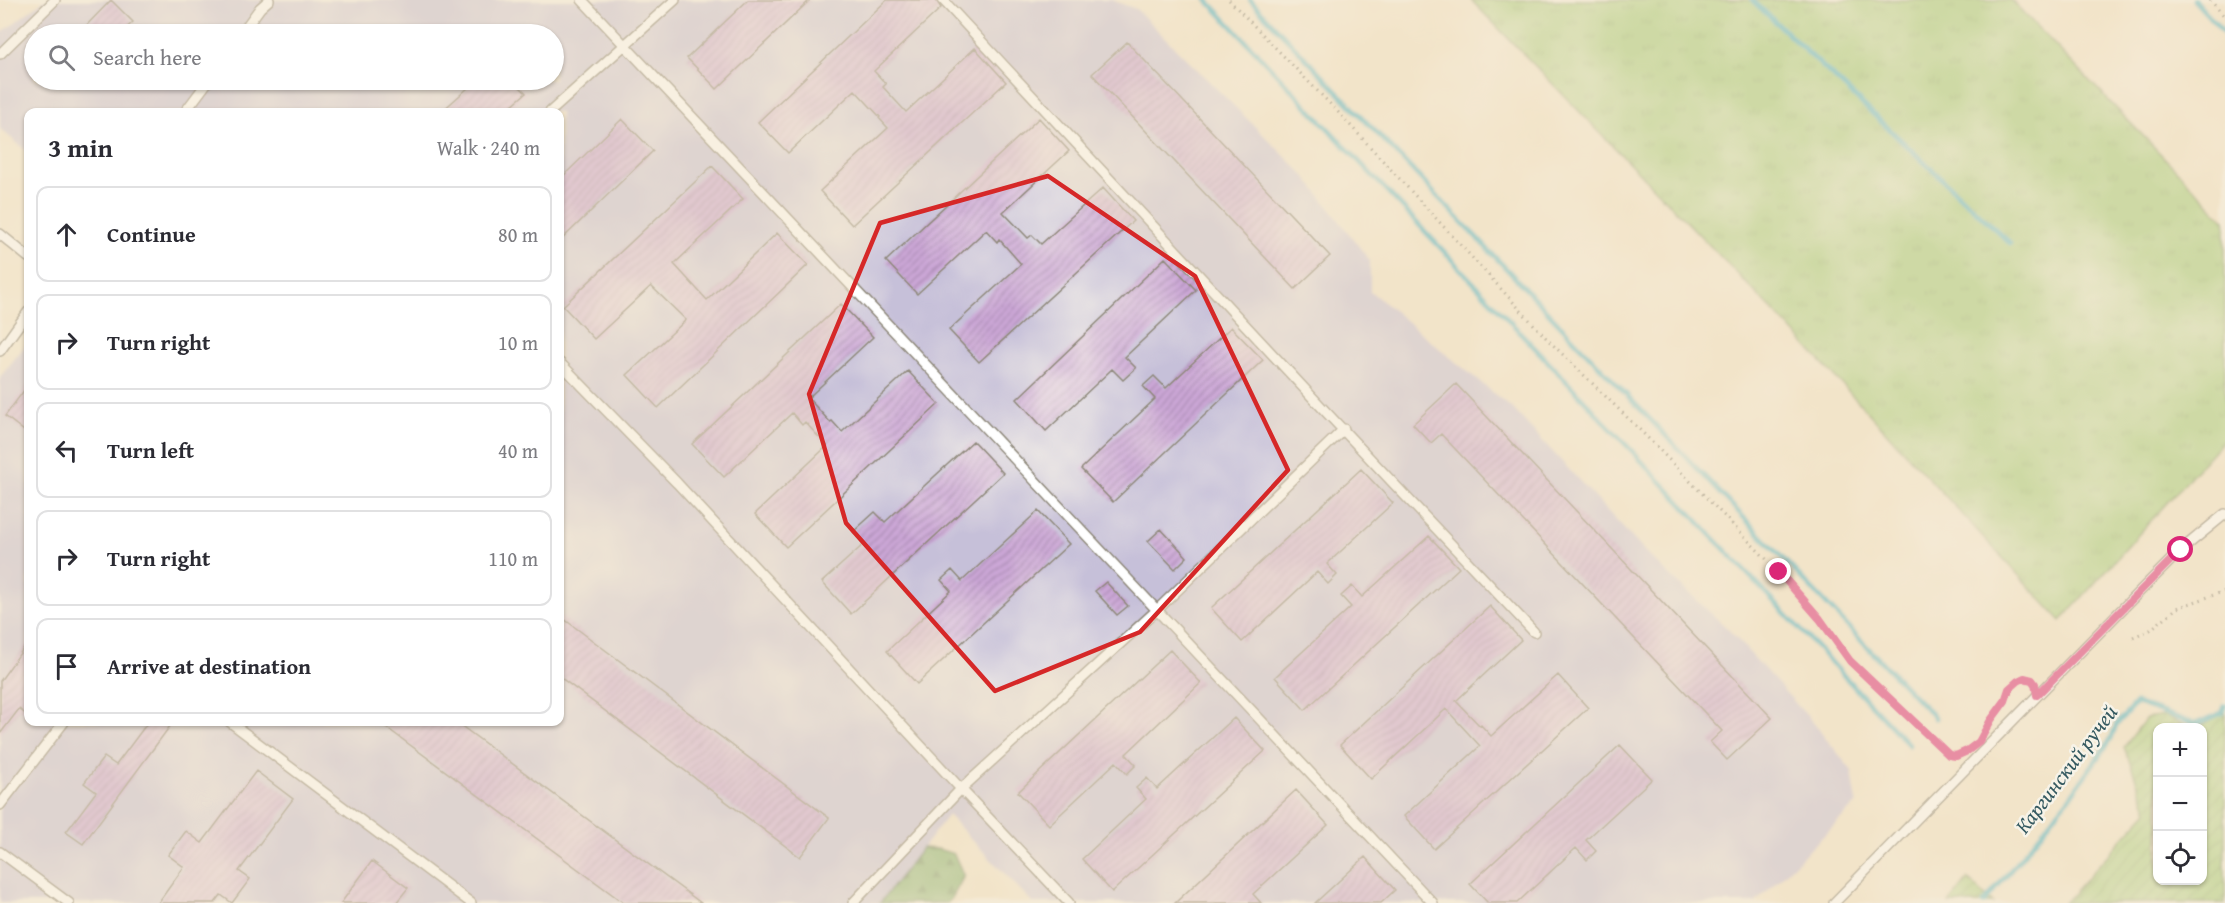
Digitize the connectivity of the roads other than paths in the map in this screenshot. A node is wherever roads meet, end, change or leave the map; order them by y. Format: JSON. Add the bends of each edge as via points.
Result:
{"nodes":[{"id":1,"x":56,"y":0,"type":"edge"},
{"id":2,"x":269,"y":0,"type":"edge"},
{"id":3,"x":582,"y":0,"type":"edge"},
{"id":4,"x":675,"y":0,"type":"edge"},
{"id":5,"x":943,"y":0,"type":"edge"},
{"id":6,"x":31,"y":24,"type":"edge"},
{"id":7,"x":248,"y":24,"type":"edge"},
{"id":8,"x":24,"y":31,"type":"edge"},
{"id":9,"x":625,"y":46,"type":"junction"},
{"id":10,"x":0,"y":54,"type":"edge"},
{"id":11,"x":202,"y":90,"type":"edge"},
{"id":12,"x":188,"y":108,"type":"edge"},
{"id":13,"x":555,"y":108,"type":"edge"},
{"id":14,"x":0,"y":234,"type":"edge"},
{"id":15,"x":24,"y":254,"type":"edge"},
{"id":16,"x":24,"y":318,"type":"edge"},
{"id":17,"x":0,"y":351,"type":"edge"},
{"id":18,"x":564,"y":367,"type":"edge"},
{"id":19,"x":1344,"y":429,"type":"junction"},
{"id":20,"x":2225,"y":514,"type":"edge"},
{"id":21,"x":1157,"y":610,"type":"junction"},
{"id":22,"x":1534,"y":632,"type":"dead end"},
{"id":23,"x":61,"y":726,"type":"edge"},
{"id":24,"x":235,"y":726,"type":"edge"},
{"id":25,"x":961,"y":789,"type":"junction"},
{"id":26,"x":0,"y":805,"type":"edge"},
{"id":27,"x":0,"y":852,"type":"edge"},
{"id":28,"x":69,"y":903,"type":"edge"},
{"id":29,"x":471,"y":903,"type":"edge"},
{"id":30,"x":853,"y":903,"type":"edge"},
{"id":31,"x":1069,"y":903,"type":"edge"},
{"id":32,"x":1432,"y":903,"type":"edge"},
{"id":33,"x":1834,"y":903,"type":"edge"}],
"edges":[{"from":1,"to":6,"type":"lane"},
{"from":2,"to":7,"type":"lane"},
{"from":3,"to":9,"type":"lane"},
{"from":4,"to":9,"type":"lane"},
{"from":5,"to":19,"type":"lane"},
{"from":8,"to":10,"type":"lane"},
{"from":9,"to":13,"type":"lane"},
{"from":9,"to":21,"type":"lane"},
{"from":11,"to":12,"type":"lane"},
{"from":14,"to":15,"type":"lane"},
{"from":16,"to":17,"type":"lane"},
{"from":18,"to":25,"type":"lane"},
{"from":19,"to":21,"type":"lane"},
{"from":19,"to":22,"type":"lane"},
{"from":20,"to":33,"type":"lane","via":[[2181,550]]},
{"from":21,"to":25,"type":"lane"},
{"from":21,"to":32,"type":"lane"},
{"from":23,"to":26,"type":"lane"},
{"from":24,"to":29,"type":"lane"},
{"from":25,"to":30,"type":"lane"},
{"from":25,"to":31,"type":"lane"},
{"from":27,"to":28,"type":"lane"}]}
